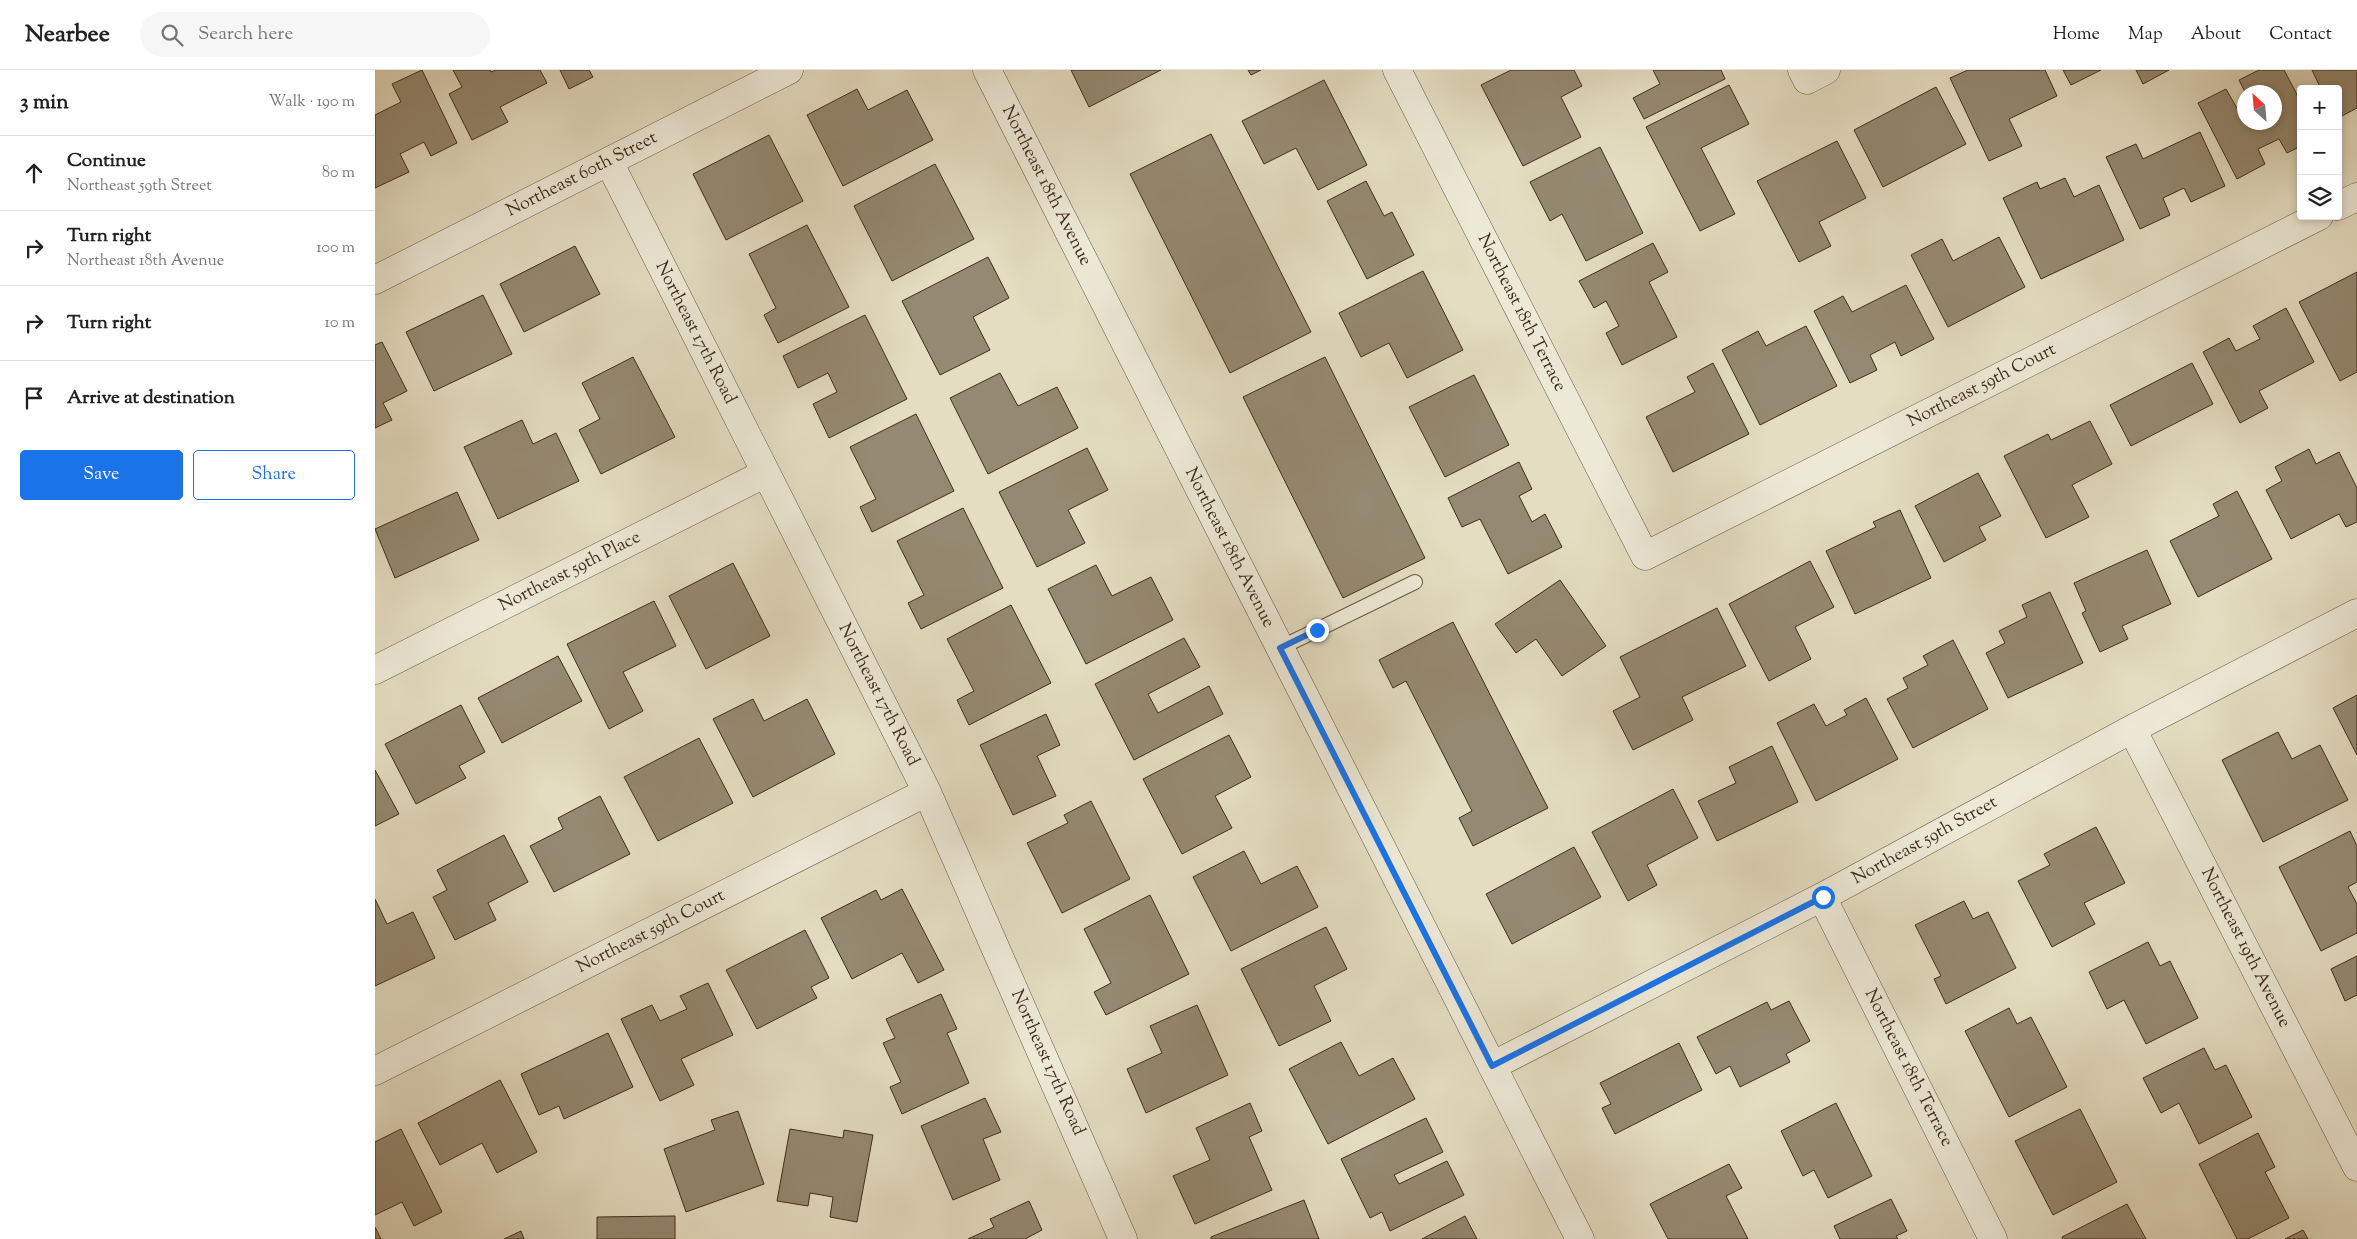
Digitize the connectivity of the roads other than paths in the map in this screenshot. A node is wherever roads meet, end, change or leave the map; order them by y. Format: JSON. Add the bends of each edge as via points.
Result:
{"nodes":[{"id":1,"x":789,"y":70,"type":"edge"},
{"id":2,"x":987,"y":70,"type":"edge"},
{"id":3,"x":1397,"y":70,"type":"edge"},
{"id":4,"x":609,"y":162,"type":"junction"},
{"id":5,"x":2357,"y":197,"type":"edge"},
{"id":6,"x":2342,"y":204,"type":"edge"},
{"id":7,"x":2311,"y":220,"type":"edge"},
{"id":8,"x":375,"y":280,"type":"edge"},
{"id":9,"x":766,"y":473,"type":"junction"},
{"id":10,"x":1645,"y":556,"type":"joint"},
{"id":11,"x":1415,"y":582,"type":"dead end"},
{"id":12,"x":2357,"y":613,"type":"edge"},
{"id":13,"x":1280,"y":648,"type":"junction"},
{"id":14,"x":375,"y":670,"type":"edge"},
{"id":15,"x":2132,"y":729,"type":"junction"},
{"id":16,"x":927,"y":792,"type":"junction"},
{"id":17,"x":1823,"y":897,"type":"junction"},
{"id":18,"x":1492,"y":1066,"type":"junction"},
{"id":19,"x":375,"y":1071,"type":"edge"},
{"id":20,"x":2357,"y":1167,"type":"edge"},
{"id":21,"x":1123,"y":1239,"type":"edge"},
{"id":22,"x":1580,"y":1239,"type":"edge"},
{"id":23,"x":1993,"y":1239,"type":"edge"}],
"edges":[{"from":1,"to":4,"type":"street","name":"Northeast 60th Street"},
{"from":2,"to":13,"type":"street","name":"Northeast 18th Avenue"},
{"from":3,"to":10,"type":"street","name":"Northeast 18th Terrace"},
{"from":4,"to":8,"type":"street","name":"Northeast 60th Street"},
{"from":4,"to":9,"type":"street","name":"Northeast 17th Road"},
{"from":5,"to":6,"type":"street"},
{"from":7,"to":10,"type":"street","name":"Northeast 59th Court"},
{"from":9,"to":14,"type":"street","name":"Northeast 59th Place"},
{"from":9,"to":16,"type":"street","name":"Northeast 17th Road"},
{"from":11,"to":13,"type":"lane"},
{"from":12,"to":15,"type":"street","name":"Northeast 59th Street"},
{"from":13,"to":18,"type":"street","name":"Northeast 18th Avenue"},
{"from":15,"to":17,"type":"street","name":"Northeast 59th Street"},
{"from":15,"to":20,"type":"street","name":"Northeast 19th Avenue"},
{"from":16,"to":19,"type":"street","name":"Northeast 59th Court"},
{"from":16,"to":21,"type":"street","name":"Northeast 17th Road"},
{"from":17,"to":18,"type":"street","name":"Northeast 59th Street"},
{"from":17,"to":23,"type":"street","name":"Northeast 18th Terrace"},
{"from":18,"to":22,"type":"street","name":"Northeast 18th Avenue"}]}
